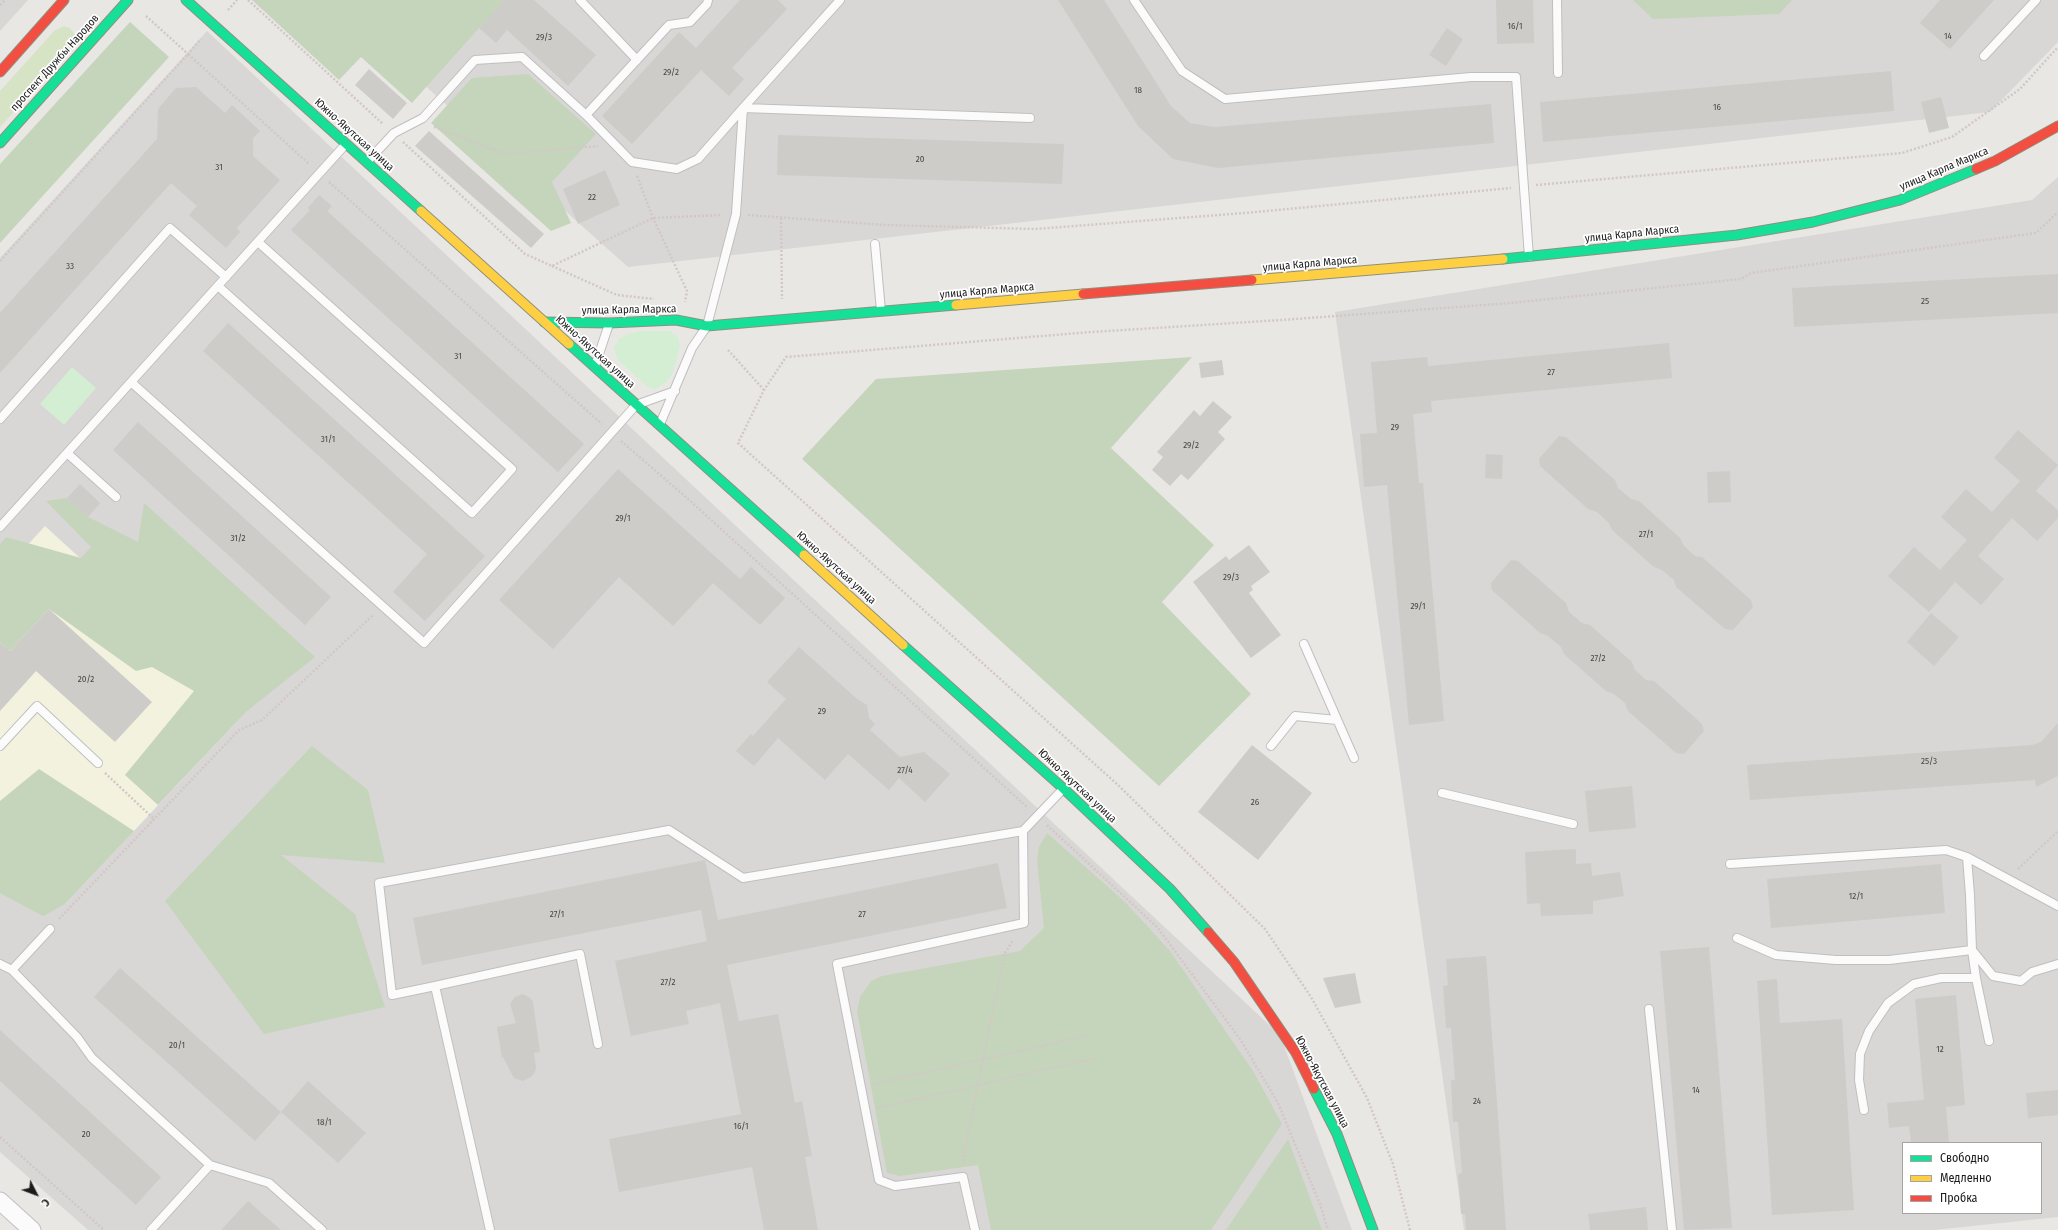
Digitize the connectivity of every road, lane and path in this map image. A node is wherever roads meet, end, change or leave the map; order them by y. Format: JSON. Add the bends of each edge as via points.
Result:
{"nodes":[{"id":1,"x":5,"y":0,"type":"edge"},
{"id":2,"x":64,"y":0,"type":"edge"},
{"id":3,"x":128,"y":0,"type":"edge"},
{"id":4,"x":186,"y":0,"type":"edge"},
{"id":5,"x":237,"y":0,"type":"edge"},
{"id":6,"x":248,"y":0,"type":"edge"},
{"id":7,"x":580,"y":0,"type":"edge"},
{"id":8,"x":708,"y":0,"type":"edge"},
{"id":9,"x":840,"y":0,"type":"edge"},
{"id":10,"x":1134,"y":0,"type":"edge"},
{"id":11,"x":1557,"y":0,"type":"edge"},
{"id":12,"x":2036,"y":0,"type":"edge"},
{"id":13,"x":0,"y":5,"type":"edge"},
{"id":14,"x":228,"y":10,"type":"dead end"},
{"id":15,"x":146,"y":16,"type":"dead end"},
{"id":16,"x":201,"y":39,"type":"dead end"},
{"id":17,"x":2058,"y":47,"type":"edge"},
{"id":18,"x":188,"y":54,"type":"junction"},
{"id":19,"x":1984,"y":56,"type":"dead end"},
{"id":20,"x":637,"y":60,"type":"junction"},
{"id":21,"x":0,"y":72,"type":"edge"},
{"id":22,"x":1558,"y":74,"type":"dead end"},
{"id":23,"x":743,"y":108,"type":"junction"},
{"id":24,"x":586,"y":115,"type":"junction"},
{"id":25,"x":1030,"y":118,"type":"dead end"},
{"id":26,"x":2058,"y":126,"type":"edge"},
{"id":27,"x":428,"y":127,"type":"dead end"},
{"id":28,"x":394,"y":133,"type":"junction"},
{"id":29,"x":410,"y":138,"type":"dead end"},
{"id":30,"x":0,"y":143,"type":"edge"},
{"id":31,"x":346,"y":144,"type":"junction"},
{"id":32,"x":405,"y":144,"type":"junction"},
{"id":33,"x":614,"y":144,"type":"junction"},
{"id":34,"x":367,"y":162,"type":"junction"},
{"id":35,"x":632,"y":162,"type":"junction"},
{"id":36,"x":320,"y":173,"type":"junction"},
{"id":37,"x":1524,"y":186,"type":"junction"},
{"id":38,"x":2058,"y":212,"type":"edge"},
{"id":39,"x":736,"y":214,"type":"junction"},
{"id":40,"x":652,"y":218,"type":"junction"},
{"id":41,"x":781,"y":218,"type":"junction"},
{"id":42,"x":258,"y":242,"type":"junction"},
{"id":43,"x":875,"y":244,"type":"dead end"},
{"id":44,"x":1529,"y":258,"type":"junction"},
{"id":45,"x":0,"y":260,"type":"edge"},
{"id":46,"x":552,"y":266,"type":"junction"},
{"id":47,"x":226,"y":277,"type":"junction"},
{"id":48,"x":218,"y":286,"type":"junction"},
{"id":49,"x":662,"y":300,"type":"dead end"},
{"id":50,"x":782,"y":300,"type":"dead end"},
{"id":51,"x":677,"y":302,"type":"dead end"},
{"id":52,"x":881,"y":311,"type":"junction"},
{"id":53,"x":544,"y":322,"type":"junction"},
{"id":54,"x":609,"y":323,"type":"junction"},
{"id":55,"x":707,"y":326,"type":"junction"},
{"id":56,"x":728,"y":350,"type":"dead end"},
{"id":57,"x":595,"y":367,"type":"junction"},
{"id":58,"x":131,"y":382,"type":"junction"},
{"id":59,"x":764,"y":390,"type":"junction"},
{"id":60,"x":675,"y":391,"type":"junction"},
{"id":61,"x":636,"y":405,"type":"junction"},
{"id":62,"x":0,"y":419,"type":"edge"},
{"id":63,"x":659,"y":426,"type":"junction"},
{"id":64,"x":612,"y":432,"type":"junction"},
{"id":65,"x":67,"y":453,"type":"junction"},
{"id":66,"x":116,"y":497,"type":"dead end"},
{"id":67,"x":0,"y":527,"type":"edge"},
{"id":68,"x":382,"y":606,"type":"junction"},
{"id":69,"x":1304,"y":644,"type":"dead end"},
{"id":70,"x":1337,"y":720,"type":"junction"},
{"id":71,"x":0,"y":746,"type":"edge"},
{"id":72,"x":1271,"y":746,"type":"dead end"},
{"id":73,"x":1354,"y":758,"type":"dead end"},
{"id":74,"x":98,"y":763,"type":"joint"},
{"id":75,"x":1064,"y":789,"type":"junction"},
{"id":76,"x":1442,"y":792,"type":"dead end"},
{"id":77,"x":1037,"y":816,"type":"junction"},
{"id":78,"x":154,"y":819,"type":"junction"},
{"id":79,"x":1573,"y":824,"type":"dead end"},
{"id":80,"x":1023,"y":831,"type":"junction"},
{"id":81,"x":2058,"y":831,"type":"edge"},
{"id":82,"x":1967,"y":858,"type":"junction"},
{"id":83,"x":1730,"y":864,"type":"dead end"},
{"id":84,"x":2009,"y":878,"type":"junction"},
{"id":85,"x":2058,"y":906,"type":"edge"},
{"id":86,"x":1024,"y":923,"type":"junction"},
{"id":87,"x":50,"y":929,"type":"joint"},
{"id":88,"x":1737,"y":938,"type":"dead end"},
{"id":89,"x":1972,"y":950,"type":"junction"},
{"id":90,"x":0,"y":964,"type":"edge"},
{"id":91,"x":2058,"y":964,"type":"edge"},
{"id":92,"x":12,"y":970,"type":"junction"},
{"id":93,"x":1976,"y":978,"type":"junction"},
{"id":94,"x":435,"y":986,"type":"junction"},
{"id":95,"x":1649,"y":1009,"type":"dead end"},
{"id":96,"x":1090,"y":1035,"type":"dead end"},
{"id":97,"x":1989,"y":1041,"type":"dead end"},
{"id":98,"x":598,"y":1044,"type":"dead end"},
{"id":99,"x":1096,"y":1058,"type":"dead end"},
{"id":100,"x":983,"y":1059,"type":"junction"},
{"id":101,"x":978,"y":1085,"type":"junction"},
{"id":102,"x":861,"y":1088,"type":"junction"},
{"id":103,"x":865,"y":1110,"type":"junction"},
{"id":104,"x":1864,"y":1110,"type":"dead end"},
{"id":105,"x":0,"y":1137,"type":"edge"},
{"id":106,"x":210,"y":1164,"type":"junction"},
{"id":107,"x":963,"y":1177,"type":"junction"},
{"id":108,"x":0,"y":1201,"type":"edge"},
{"id":109,"x":32,"y":1230,"type":"edge"},
{"id":110,"x":104,"y":1230,"type":"edge"},
{"id":111,"x":151,"y":1230,"type":"edge"},
{"id":112,"x":322,"y":1230,"type":"edge"},
{"id":113,"x":490,"y":1230,"type":"edge"},
{"id":114,"x":975,"y":1230,"type":"edge"},
{"id":115,"x":1328,"y":1230,"type":"edge"},
{"id":116,"x":1372,"y":1230,"type":"edge"},
{"id":117,"x":1410,"y":1230,"type":"edge"},
{"id":118,"x":1672,"y":1230,"type":"edge"}],
"edges":[{"from":1,"to":13,"type":"path"},
{"from":2,"to":21,"type":"street"},
{"from":3,"to":30,"type":"street","name":"проспект Дружбы Народов"},
{"from":4,"to":31,"type":"street","name":"Южно-Якутская улица"},
{"from":5,"to":14,"type":"path"},
{"from":6,"to":28,"type":"path"},
{"from":7,"to":20,"type":"lane"},
{"from":8,"to":20,"type":"lane","via":[[690,22],[669,25]]},
{"from":9,"to":23,"type":"lane"},
{"from":10,"to":37,"type":"lane","via":[[1182,71],[1225,99],[1471,77],[1516,77]]},
{"from":11,"to":22,"type":"lane"},
{"from":12,"to":19,"type":"lane"},
{"from":15,"to":18,"type":"path"},
{"from":16,"to":18,"type":"path"},
{"from":17,"to":37,"type":"path","via":[[2020,89],[1952,137],[1902,153]]},
{"from":18,"to":36,"type":"path"},
{"from":18,"to":45,"type":"path"},
{"from":20,"to":24,"type":"lane"},
{"from":23,"to":25,"type":"lane"},
{"from":23,"to":35,"type":"lane","via":[[698,159],[677,169]]},
{"from":23,"to":39,"type":"lane"},
{"from":24,"to":28,"type":"lane","via":[[522,57],[475,60],[423,118]]},
{"from":24,"to":33,"type":"lane"},
{"from":26,"to":44,"type":"street","name":"улица Карла Маркса","via":[[1995,161],[1900,200],[1813,222],[1737,235]]},
{"from":27,"to":33,"type":"path","via":[[435,127],[506,154]]},
{"from":28,"to":32,"type":"path"},
{"from":28,"to":34,"type":"lane"},
{"from":29,"to":32,"type":"path"},
{"from":31,"to":34,"type":"street","name":"Южно-Якутская улица"},
{"from":31,"to":36,"type":"lane"},
{"from":32,"to":46,"type":"path","via":[[525,254]]},
{"from":33,"to":35,"type":"lane"},
{"from":34,"to":53,"type":"street","name":"Южно-Якутская улица"},
{"from":35,"to":40,"type":"path"},
{"from":36,"to":42,"type":"lane"},
{"from":36,"to":64,"type":"path"},
{"from":37,"to":41,"type":"path","via":[[1253,213],[1035,230],[885,225]]},
{"from":37,"to":44,"type":"lane"},
{"from":38,"to":59,"type":"path","via":[[2036,233],[1751,273],[1741,279],[1511,303],[1091,332],[786,357]]},
{"from":39,"to":40,"type":"path"},
{"from":39,"to":41,"type":"path"},
{"from":39,"to":55,"type":"lane"},
{"from":40,"to":46,"type":"path"},
{"from":40,"to":51,"type":"path","via":[[687,291],[684,302]]},
{"from":41,"to":50,"type":"path"},
{"from":42,"to":47,"type":"lane"},
{"from":42,"to":48,"type":"lane","via":[[512,469],[472,513]]},
{"from":43,"to":52,"type":"lane"},
{"from":44,"to":52,"type":"street","name":"улица Карла Маркса"},
{"from":46,"to":49,"type":"path","via":[[617,295]]},
{"from":47,"to":48,"type":"lane"},
{"from":47,"to":62,"type":"lane","via":[[170,228]]},
{"from":48,"to":58,"type":"lane"},
{"from":52,"to":55,"type":"street","name":"улица Карла Маркса"},
{"from":53,"to":54,"type":"street","name":"улица Карла Маркса"},
{"from":53,"to":57,"type":"street","name":"Южно-Якутская улица"},
{"from":54,"to":55,"type":"street","name":"улица Карла Маркса","via":[[676,320]]},
{"from":54,"to":57,"type":"lane"},
{"from":55,"to":60,"type":"lane","via":[[692,348]]},
{"from":56,"to":59,"type":"path"},
{"from":57,"to":61,"type":"street","name":"Южно-Якутская улица"},
{"from":58,"to":65,"type":"lane"},
{"from":58,"to":68,"type":"lane"},
{"from":59,"to":117,"type":"path","via":[[738,443],[1118,785],[1265,929],[1311,998],[1367,1098],[1393,1164]]},
{"from":60,"to":61,"type":"lane"},
{"from":60,"to":63,"type":"lane"},
{"from":61,"to":63,"type":"street","name":"Южно-Якутская улица"},
{"from":61,"to":64,"type":"lane"},
{"from":63,"to":75,"type":"street","name":"Южно-Якутская улица"},
{"from":64,"to":68,"type":"lane","via":[[424,643]]},
{"from":64,"to":77,"type":"path"},
{"from":65,"to":66,"type":"lane"},
{"from":65,"to":67,"type":"lane"},
{"from":68,"to":78,"type":"path","via":[[262,720],[239,730]]},
{"from":69,"to":70,"type":"lane"},
{"from":70,"to":72,"type":"lane","via":[[1295,716]]},
{"from":70,"to":73,"type":"lane"},
{"from":71,"to":74,"type":"lane","via":[[37,706]]},
{"from":74,"to":78,"type":"path","via":[[104,773]]},
{"from":75,"to":77,"type":"lane"},
{"from":75,"to":116,"type":"street","name":"Южно-Якутская улица","via":[[1170,889],[1234,962],[1296,1053],[1337,1134]]},
{"from":76,"to":79,"type":"lane"},
{"from":77,"to":80,"type":"lane"},
{"from":77,"to":115,"type":"path","via":[[1157,928],[1240,1039],[1278,1103],[1320,1204]]},
{"from":78,"to":87,"type":"path"},
{"from":80,"to":86,"type":"lane"},
{"from":80,"to":94,"type":"lane","via":[[743,878],[670,830],[380,883],[392,995]]},
{"from":81,"to":84,"type":"path"},
{"from":82,"to":83,"type":"lane","via":[[1946,850]]},
{"from":82,"to":84,"type":"lane"},
{"from":82,"to":89,"type":"lane"},
{"from":84,"to":85,"type":"lane"},
{"from":86,"to":100,"type":"path","via":[[1005,953]]},
{"from":86,"to":102,"type":"lane","via":[[837,964]]},
{"from":87,"to":92,"type":"lane"},
{"from":88,"to":89,"type":"lane","via":[[1776,955],[1836,960],[1889,960]]},
{"from":89,"to":91,"type":"lane","via":[[1993,976],[2021,981],[2032,972]]},
{"from":89,"to":93,"type":"lane"},
{"from":90,"to":92,"type":"lane"},
{"from":92,"to":106,"type":"lane","via":[[77,1037],[92,1058]]},
{"from":93,"to":97,"type":"lane"},
{"from":93,"to":104,"type":"lane","via":[[1941,978],[1914,984],[1888,1003],[1869,1032],[1860,1054],[1859,1080]]},
{"from":94,"to":98,"type":"lane","via":[[580,954]]},
{"from":94,"to":113,"type":"lane"},
{"from":95,"to":118,"type":"lane"},
{"from":96,"to":100,"type":"path"},
{"from":99,"to":101,"type":"path"},
{"from":100,"to":101,"type":"path"},
{"from":100,"to":102,"type":"path"},
{"from":101,"to":103,"type":"path"},
{"from":101,"to":107,"type":"path","via":[[964,1152]]},
{"from":102,"to":103,"type":"lane"},
{"from":103,"to":107,"type":"lane","via":[[879,1180],[895,1186]]},
{"from":105,"to":110,"type":"path"},
{"from":106,"to":111,"type":"lane"},
{"from":106,"to":112,"type":"lane","via":[[269,1183]]},
{"from":107,"to":114,"type":"lane"},
{"from":108,"to":109,"type":"street"}]}
